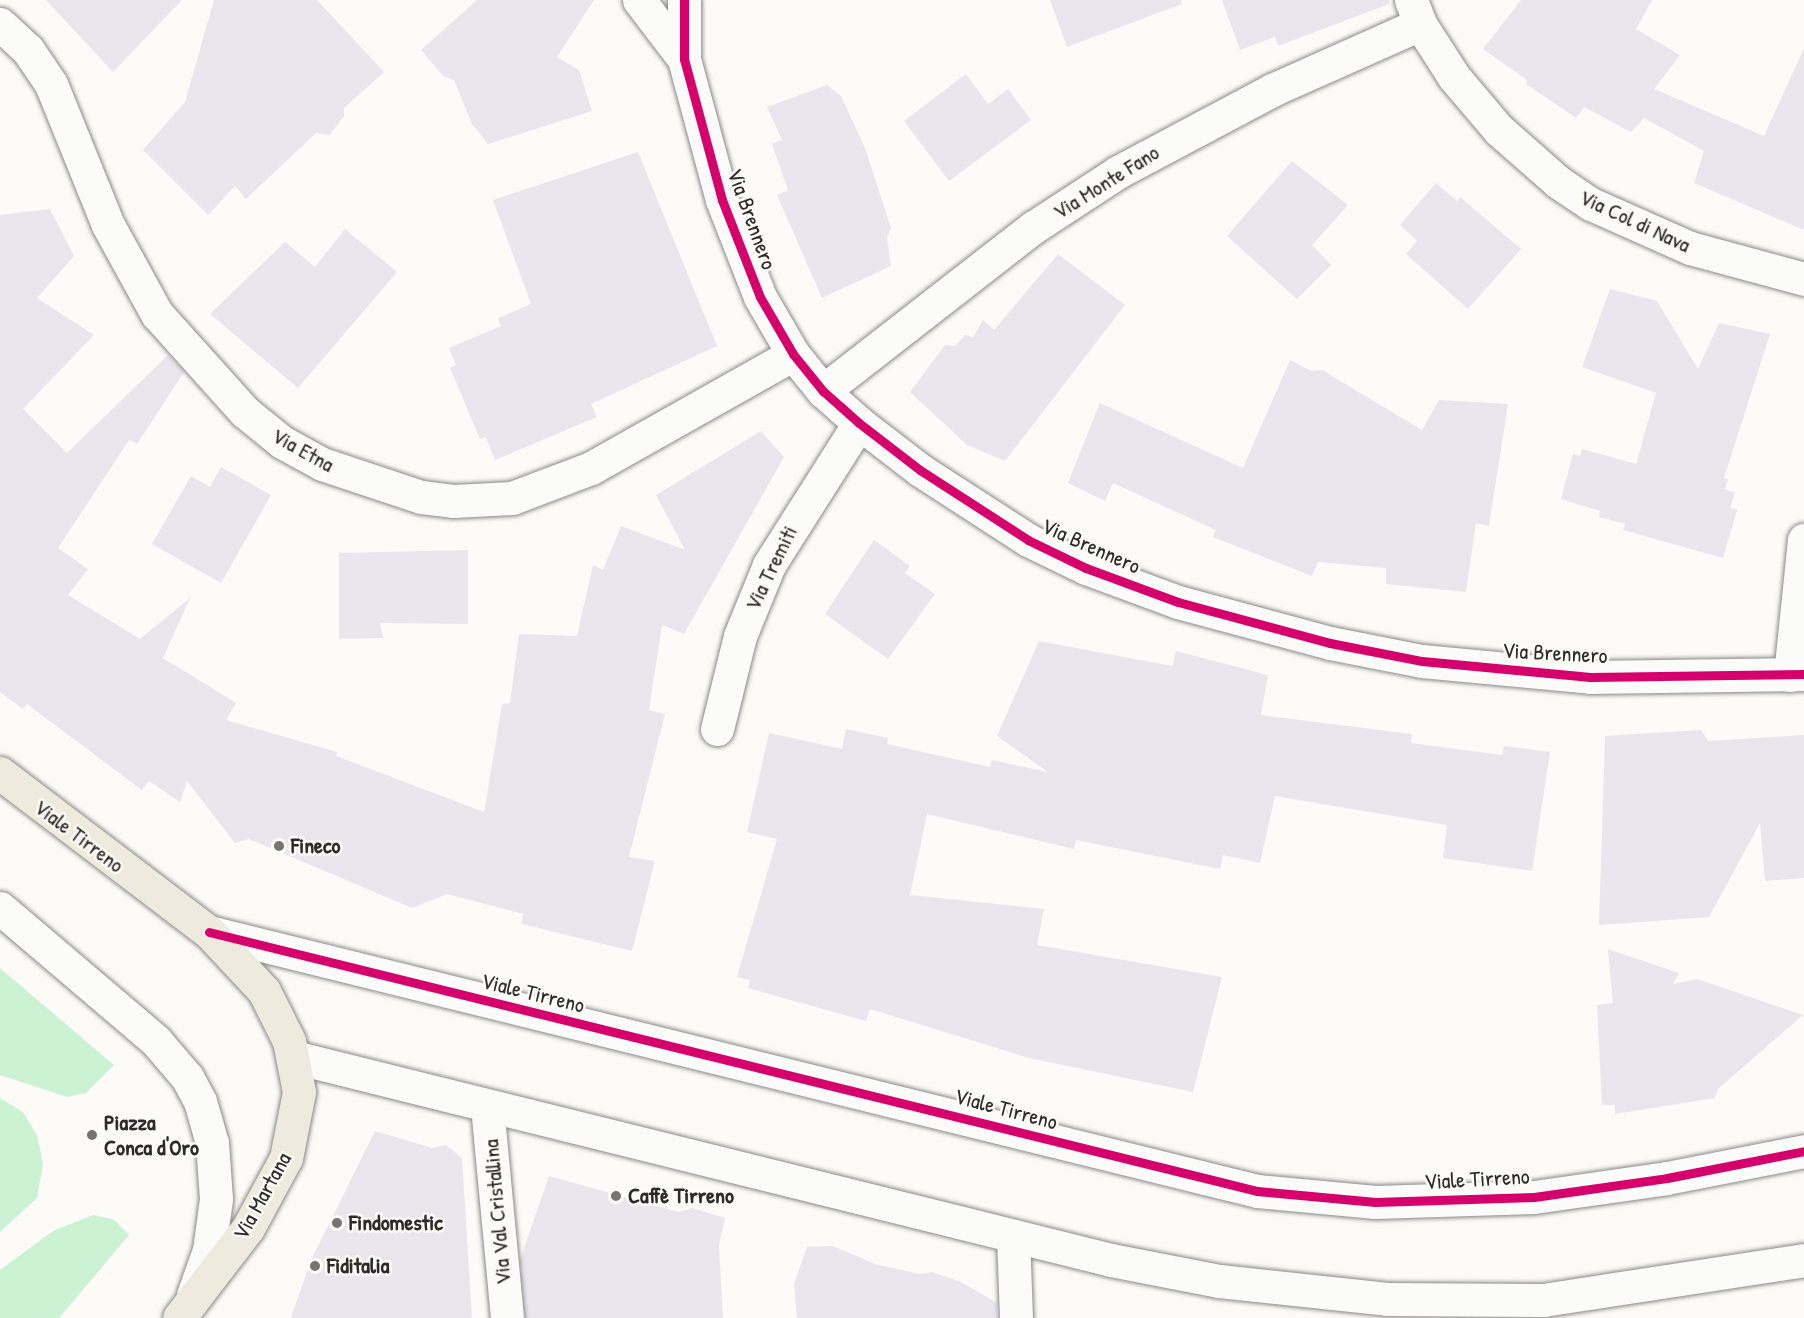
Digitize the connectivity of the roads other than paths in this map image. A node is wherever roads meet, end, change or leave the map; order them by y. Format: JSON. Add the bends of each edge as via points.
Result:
{"nodes":[{"id":1,"x":639,"y":0,"type":"edge"},
{"id":2,"x":684,"y":0,"type":"edge"},
{"id":3,"x":1415,"y":12,"type":"edge"},
{"id":4,"x":0,"y":24,"type":"edge"},
{"id":5,"x":684,"y":59,"type":"junction"},
{"id":6,"x":1804,"y":279,"type":"edge"},
{"id":7,"x":793,"y":354,"type":"junction"},
{"id":8,"x":823,"y":391,"type":"junction"},
{"id":9,"x":859,"y":423,"type":"junction"},
{"id":10,"x":1804,"y":540,"type":"edge"},
{"id":11,"x":1797,"y":674,"type":"edge"},
{"id":12,"x":717,"y":729,"type":"dead end"},
{"id":13,"x":0,"y":773,"type":"edge"},
{"id":14,"x":0,"y":908,"type":"edge"},
{"id":15,"x":209,"y":932,"type":"junction"},
{"id":16,"x":294,"y":1057,"type":"junction"},
{"id":17,"x":487,"y":1106,"type":"junction"},
{"id":18,"x":1804,"y":1151,"type":"edge"},
{"id":19,"x":1013,"y":1236,"type":"junction"},
{"id":20,"x":1804,"y":1260,"type":"edge"},
{"id":21,"x":1544,"y":1309,"type":"edge"},
{"id":22,"x":184,"y":1313,"type":"edge"},
{"id":23,"x":507,"y":1318,"type":"edge"},
{"id":24,"x":1016,"y":1318,"type":"edge"}],
"edges":[{"from":1,"to":5,"type":"street"},
{"from":2,"to":5,"type":"street","name":"Via Brennero"},
{"from":3,"to":6,"type":"street","name":"Via Col di Nava","via":[[1454,77],[1499,130],[1574,193],[1690,248]]},
{"from":3,"to":8,"type":"street","name":"Via Monte Fano","via":[[1118,172],[977,269]]},
{"from":4,"to":7,"type":"street","name":"Via Etna","via":[[28,50],[51,84],[108,225],[157,314],[245,412],[282,441],[322,464],[422,497],[453,501],[512,498],[591,468]]},
{"from":5,"to":7,"type":"street","name":"Via Brennero","via":[[722,200],[760,297]]},
{"from":7,"to":8,"type":"street","name":"Via Brennero"},
{"from":8,"to":9,"type":"street","name":"Via Brennero"},
{"from":9,"to":11,"type":"street","name":"Via Brennero","via":[[966,500],[1077,564],[1178,602],[1308,637],[1422,661],[1508,672],[1590,676]]},
{"from":9,"to":12,"type":"street","name":"Via Tremiti","via":[[769,565],[740,636]]},
{"from":10,"to":11,"type":"street"},
{"from":13,"to":15,"type":"main road","name":"Viale Tirreno"},
{"from":14,"to":22,"type":"street","via":[[156,1041],[187,1077],[200,1101],[212,1143],[215,1220]]},
{"from":15,"to":16,"type":"main road","name":"Via Martana","via":[[264,991]]},
{"from":15,"to":18,"type":"street","name":"Viale Tirreno","via":[[1267,1192],[1375,1202],[1534,1197],[1667,1178]]},
{"from":16,"to":17,"type":"street"},
{"from":16,"to":22,"type":"main road","name":"Via Martana","via":[[298,1099],[286,1158],[248,1228]]},
{"from":17,"to":19,"type":"street"},
{"from":17,"to":23,"type":"street","name":"Via Val Cristallina"},
{"from":19,"to":21,"type":"street","via":[[1168,1271],[1298,1292]]},
{"from":19,"to":24,"type":"street"},
{"from":20,"to":21,"type":"street"}]}
